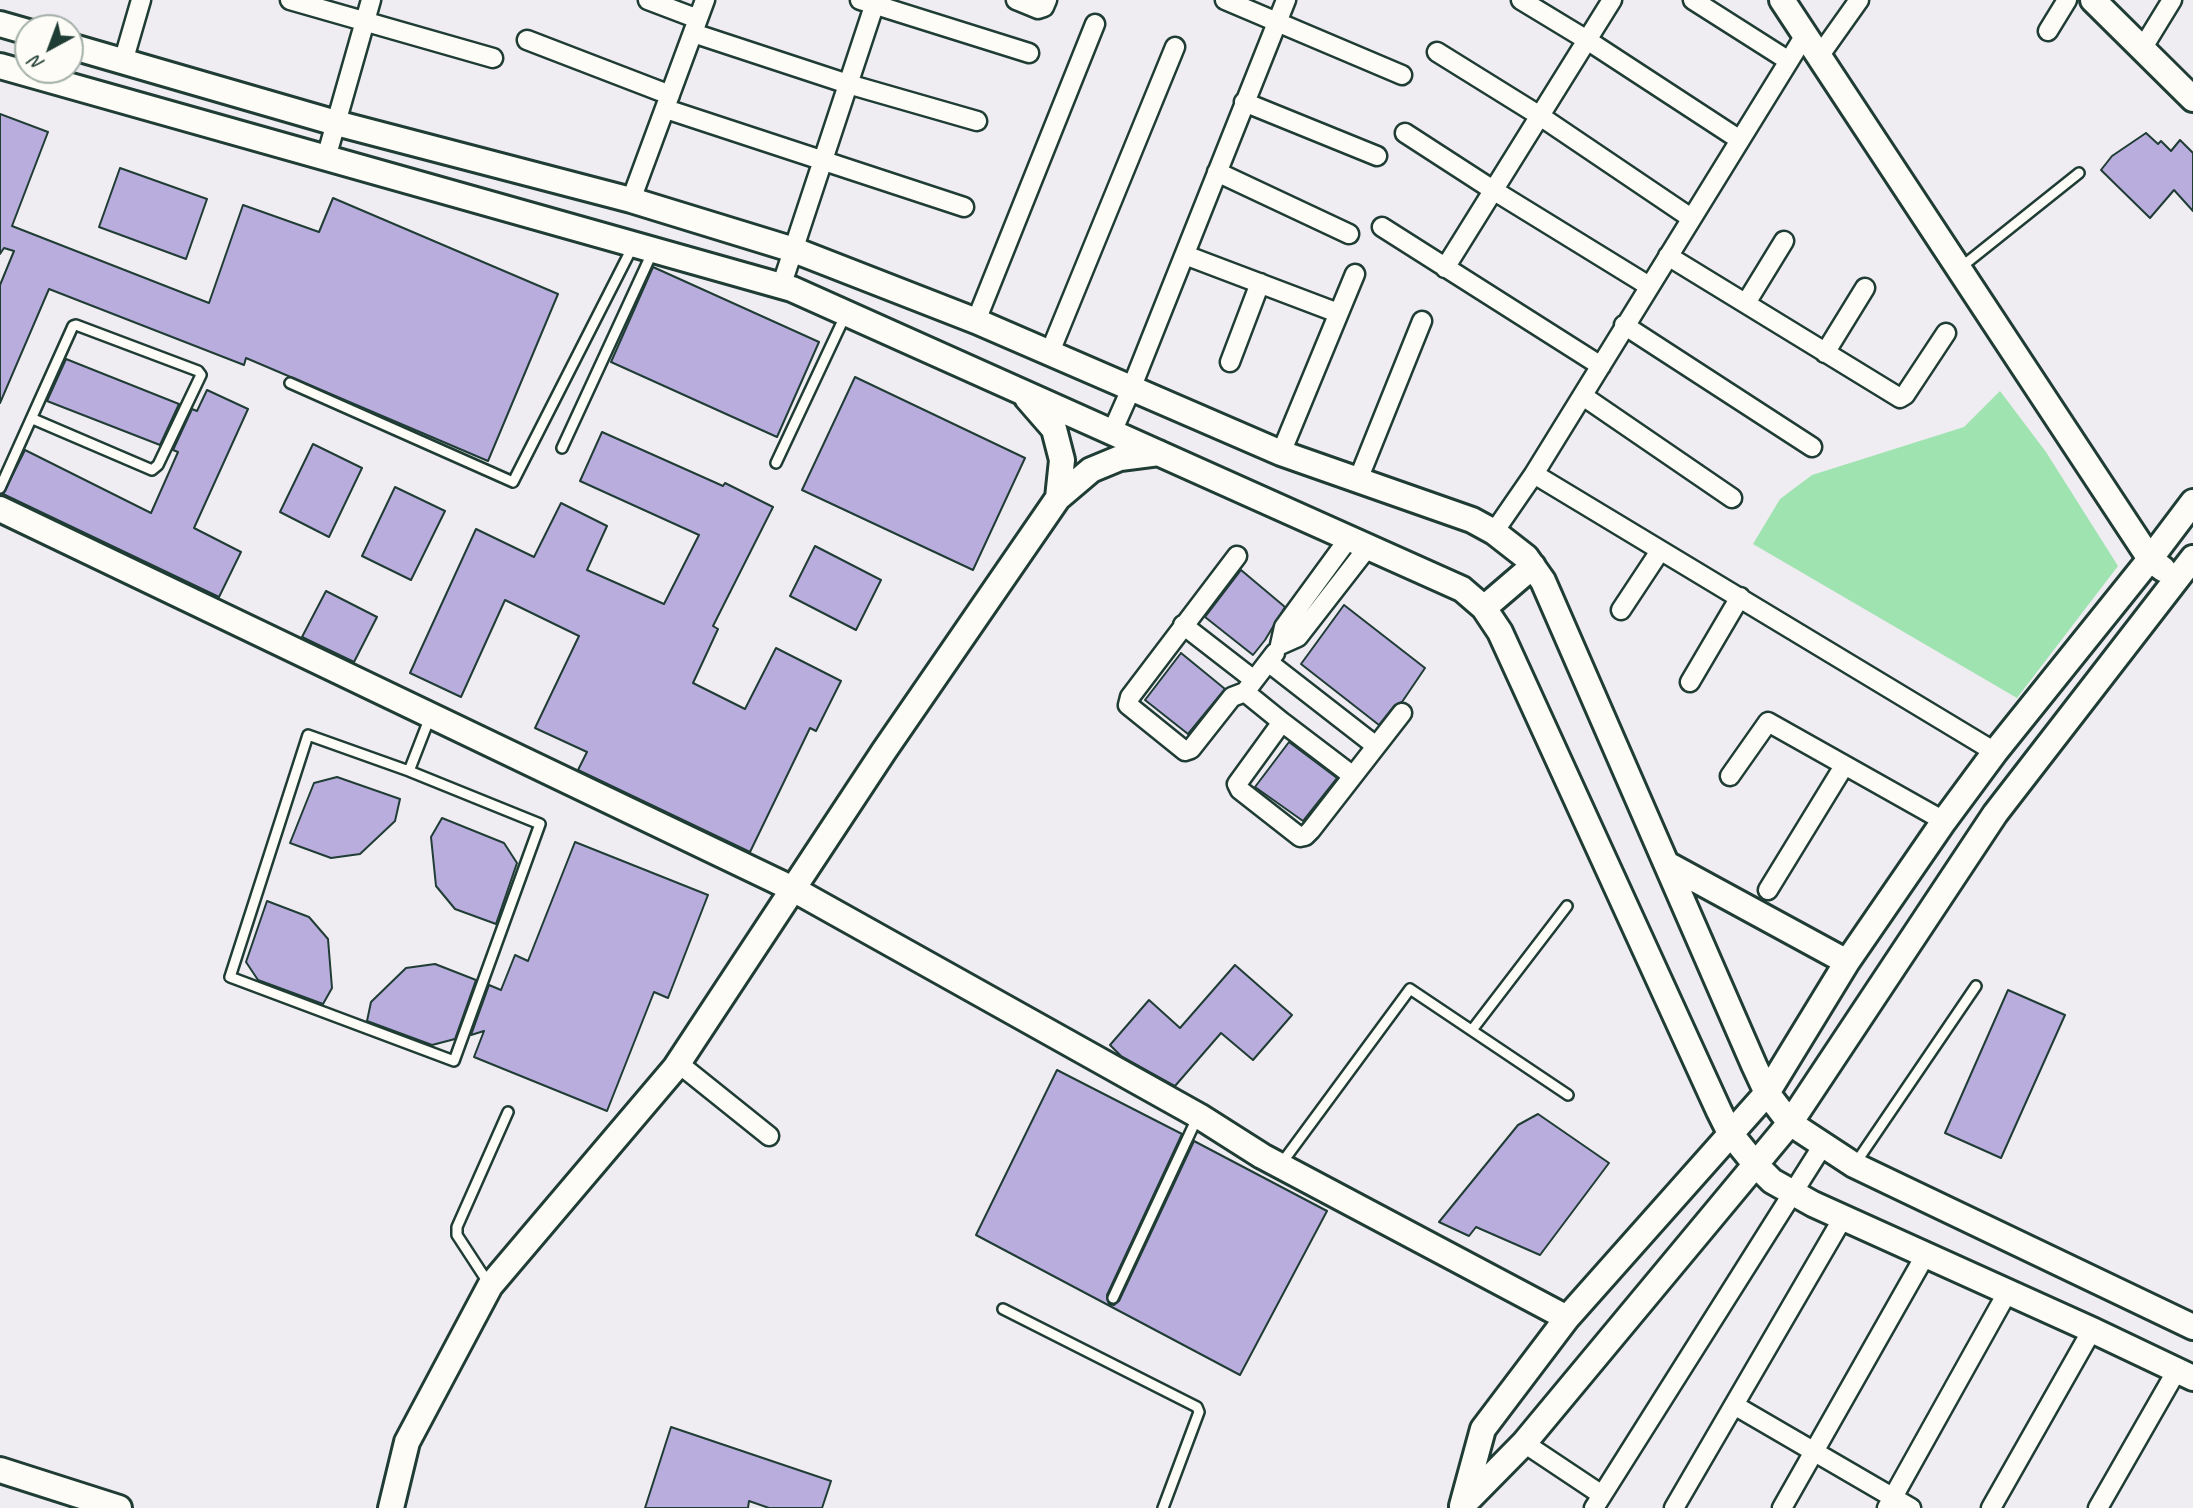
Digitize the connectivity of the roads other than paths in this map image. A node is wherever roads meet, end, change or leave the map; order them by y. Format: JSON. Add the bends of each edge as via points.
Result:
{"nodes":[{"id":1,"x":141,"y":0,"type":"edge"},
{"id":2,"x":290,"y":0,"type":"edge"},
{"id":3,"x":371,"y":0,"type":"edge"},
{"id":4,"x":648,"y":0,"type":"edge"},
{"id":5,"x":705,"y":0,"type":"edge"},
{"id":6,"x":1016,"y":0,"type":"edge"},
{"id":7,"x":1047,"y":0,"type":"edge"},
{"id":8,"x":1225,"y":0,"type":"edge"},
{"id":9,"x":1286,"y":0,"type":"edge"},
{"id":10,"x":1521,"y":0,"type":"edge"},
{"id":11,"x":1612,"y":0,"type":"edge"},
{"id":12,"x":1693,"y":0,"type":"edge"},
{"id":13,"x":1782,"y":0,"type":"edge"},
{"id":14,"x":1859,"y":0,"type":"edge"},
{"id":15,"x":2067,"y":0,"type":"edge"},
{"id":16,"x":2093,"y":0,"type":"edge"},
{"id":17,"x":2172,"y":0,"type":"edge"},
{"id":18,"x":870,"y":2,"type":"edge"},
{"id":19,"x":365,"y":20,"type":"junction"},
{"id":20,"x":1276,"y":21,"type":"junction"},
{"id":21,"x":1094,"y":24,"type":"dead end"},
{"id":22,"x":695,"y":26,"type":"junction"},
{"id":23,"x":2048,"y":31,"type":"dead end"},
{"id":24,"x":1805,"y":34,"type":"junction"},
{"id":25,"x":527,"y":40,"type":"dead end"},
{"id":26,"x":1587,"y":40,"type":"junction"},
{"id":27,"x":1175,"y":47,"type":"dead end"},
{"id":28,"x":2143,"y":49,"type":"junction"},
{"id":29,"x":84,"y":50,"type":"edge"},
{"id":30,"x":1437,"y":52,"type":"dead end"},
{"id":31,"x":1029,"y":53,"type":"dead end"},
{"id":32,"x":1820,"y":55,"type":"junction"},
{"id":33,"x":493,"y":58,"type":"dead end"},
{"id":34,"x":1789,"y":61,"type":"junction"},
{"id":35,"x":123,"y":62,"type":"junction"},
{"id":36,"x":0,"y":66,"type":"edge"},
{"id":37,"x":1402,"y":75,"type":"dead end"},
{"id":38,"x":848,"y":84,"type":"junction"},
{"id":39,"x":2193,"y":99,"type":"edge"},
{"id":40,"x":668,"y":102,"type":"junction"},
{"id":41,"x":1244,"y":102,"type":"junction"},
{"id":42,"x":1540,"y":116,"type":"junction"},
{"id":43,"x":977,"y":121,"type":"dead end"},
{"id":44,"x":336,"y":123,"type":"junction"},
{"id":45,"x":1405,"y":133,"type":"dead end"},
{"id":46,"x":1740,"y":140,"type":"junction"},
{"id":47,"x":1377,"y":156,"type":"dead end"},
{"id":48,"x":326,"y":158,"type":"junction"},
{"id":49,"x":822,"y":160,"type":"junction"},
{"id":50,"x":1217,"y":172,"type":"junction"},
{"id":51,"x":2079,"y":173,"type":"dead end"},
{"id":52,"x":1493,"y":190,"type":"junction"},
{"id":53,"x":631,"y":200,"type":"junction"},
{"id":54,"x":964,"y":207,"type":"dead end"},
{"id":55,"x":1691,"y":218,"type":"junction"},
{"id":56,"x":1382,"y":227,"type":"dead end"},
{"id":57,"x":1349,"y":234,"type":"dead end"},
{"id":58,"x":1784,"y":241,"type":"dead end"},
{"id":59,"x":644,"y":247,"type":"junction"},
{"id":60,"x":794,"y":250,"type":"junction"},
{"id":61,"x":1185,"y":255,"type":"junction"},
{"id":62,"x":1668,"y":256,"type":"junction"},
{"id":63,"x":1445,"y":268,"type":"junction"},
{"id":64,"x":1959,"y":269,"type":"junction"},
{"id":65,"x":1355,"y":274,"type":"dead end"},
{"id":66,"x":1260,"y":283,"type":"junction"},
{"id":67,"x":781,"y":286,"type":"junction"},
{"id":68,"x":1649,"y":286,"type":"junction"},
{"id":69,"x":1865,"y":288,"type":"dead end"},
{"id":70,"x":1746,"y":303,"type":"junction"},
{"id":71,"x":846,"y":313,"type":"junction"},
{"id":72,"x":1338,"y":313,"type":"junction"},
{"id":73,"x":976,"y":321,"type":"junction"},
{"id":74,"x":1422,"y":321,"type":"dead end"},
{"id":75,"x":1624,"y":325,"type":"junction"},
{"id":76,"x":1946,"y":333,"type":"dead end"},
{"id":77,"x":1050,"y":352,"type":"junction"},
{"id":78,"x":1825,"y":353,"type":"junction"},
{"id":79,"x":1230,"y":362,"type":"dead end"},
{"id":80,"x":1601,"y":366,"type":"junction"},
{"id":81,"x":290,"y":383,"type":"dead end"},
{"id":82,"x":1132,"y":389,"type":"junction"},
{"id":83,"x":1022,"y":391,"type":"junction"},
{"id":84,"x":1583,"y":396,"type":"junction"},
{"id":85,"x":33,"y":419,"type":"junction"},
{"id":86,"x":1112,"y":432,"type":"junction"},
{"id":87,"x":1812,"y":447,"type":"dead end"},
{"id":88,"x":562,"y":449,"type":"dead end"},
{"id":89,"x":1159,"y":453,"type":"junction"},
{"id":90,"x":1281,"y":453,"type":"junction"},
{"id":91,"x":776,"y":463,"type":"dead end"},
{"id":92,"x":1534,"y":474,"type":"junction"},
{"id":93,"x":1358,"y":480,"type":"junction"},
{"id":94,"x":0,"y":488,"type":"edge"},
{"id":95,"x":1058,"y":498,"type":"junction"},
{"id":96,"x":1732,"y":498,"type":"dead end"},
{"id":97,"x":2193,"y":502,"type":"edge"},
{"id":98,"x":0,"y":509,"type":"edge"},
{"id":99,"x":1494,"y":531,"type":"junction"},
{"id":100,"x":1358,"y":543,"type":"junction"},
{"id":101,"x":1660,"y":551,"type":"junction"},
{"id":102,"x":1237,"y":556,"type":"dead end"},
{"id":103,"x":2193,"y":558,"type":"edge"},
{"id":104,"x":2150,"y":559,"type":"junction"},
{"id":105,"x":1533,"y":566,"type":"junction"},
{"id":106,"x":2176,"y":580,"type":"junction"},
{"id":107,"x":1740,"y":597,"type":"junction"},
{"id":108,"x":1484,"y":608,"type":"junction"},
{"id":109,"x":1621,"y":610,"type":"dead end"},
{"id":110,"x":1184,"y":625,"type":"junction"},
{"id":111,"x":1268,"y":662,"type":"junction"},
{"id":112,"x":1690,"y":682,"type":"dead end"},
{"id":113,"x":1249,"y":686,"type":"junction"},
{"id":114,"x":1402,"y":713,"type":"dead end"},
{"id":115,"x":430,"y":715,"type":"junction"},
{"id":116,"x":1282,"y":722,"type":"junction"},
{"id":117,"x":1376,"y":746,"type":"junction"},
{"id":118,"x":1995,"y":752,"type":"junction"},
{"id":119,"x":1844,"y":766,"type":"junction"},
{"id":120,"x":409,"y":771,"type":"junction"},
{"id":121,"x":1353,"y":776,"type":"junction"},
{"id":122,"x":1730,"y":776,"type":"dead end"},
{"id":123,"x":1944,"y":821,"type":"junction"},
{"id":124,"x":1667,"y":864,"type":"junction"},
{"id":125,"x":793,"y":889,"type":"junction"},
{"id":126,"x":1768,"y":890,"type":"dead end"},
{"id":127,"x":1567,"y":906,"type":"dead end"},
{"id":128,"x":1847,"y":962,"type":"junction"},
{"id":129,"x":1976,"y":986,"type":"dead end"},
{"id":130,"x":1472,"y":1030,"type":"junction"},
{"id":131,"x":678,"y":1063,"type":"junction"},
{"id":132,"x":1767,"y":1093,"type":"junction"},
{"id":133,"x":1568,"y":1095,"type":"dead end"},
{"id":134,"x":508,"y":1112,"type":"dead end"},
{"id":135,"x":1199,"y":1116,"type":"junction"},
{"id":136,"x":1790,"y":1124,"type":"junction"},
{"id":137,"x":1730,"y":1133,"type":"junction"},
{"id":138,"x":769,"y":1136,"type":"dead end"},
{"id":139,"x":1823,"y":1145,"type":"junction"},
{"id":140,"x":1755,"y":1164,"type":"junction"},
{"id":141,"x":1280,"y":1165,"type":"junction"},
{"id":142,"x":1854,"y":1165,"type":"junction"},
{"id":143,"x":1792,"y":1192,"type":"junction"},
{"id":144,"x":1844,"y":1216,"type":"junction"},
{"id":145,"x":1926,"y":1254,"type":"junction"},
{"id":146,"x":489,"y":1286,"type":"junction"},
{"id":147,"x":2007,"y":1293,"type":"junction"},
{"id":148,"x":1113,"y":1298,"type":"dead end"},
{"id":149,"x":1003,"y":1309,"type":"dead end"},
{"id":150,"x":1567,"y":1318,"type":"junction"},
{"id":151,"x":2193,"y":1327,"type":"edge"},
{"id":152,"x":2092,"y":1330,"type":"junction"},
{"id":153,"x":2185,"y":1374,"type":"edge"},
{"id":154,"x":1734,"y":1405,"type":"junction"},
{"id":155,"x":1524,"y":1443,"type":"junction"},
{"id":156,"x":1815,"y":1452,"type":"junction"},
{"id":157,"x":0,"y":1470,"type":"edge"},
{"id":158,"x":1598,"y":1502,"type":"edge"},
{"id":159,"x":1890,"y":1503,"type":"edge"},
{"id":160,"x":1462,"y":1507,"type":"edge"},
{"id":161,"x":119,"y":1508,"type":"edge"},
{"id":162,"x":391,"y":1508,"type":"edge"},
{"id":163,"x":1163,"y":1508,"type":"edge"},
{"id":164,"x":1674,"y":1508,"type":"edge"},
{"id":165,"x":1783,"y":1508,"type":"edge"},
{"id":166,"x":1911,"y":1508,"type":"edge"},
{"id":167,"x":1991,"y":1508,"type":"edge"},
{"id":168,"x":2098,"y":1508,"type":"edge"}],
"edges":[{"from":1,"to":35,"type":"street"},
{"from":2,"to":19,"type":"street"},
{"from":3,"to":19,"type":"street"},
{"from":4,"to":22,"type":"street"},
{"from":5,"to":22,"type":"street"},
{"from":6,"to":7,"type":"street","via":[[1038,9]]},
{"from":8,"to":20,"type":"street"},
{"from":9,"to":20,"type":"street"},
{"from":10,"to":26,"type":"street"},
{"from":11,"to":26,"type":"street"},
{"from":12,"to":34,"type":"street"},
{"from":13,"to":24,"type":"street"},
{"from":14,"to":32,"type":"street"},
{"from":15,"to":23,"type":"street"},
{"from":16,"to":28,"type":"street"},
{"from":17,"to":28,"type":"street"},
{"from":18,"to":31,"type":"street"},
{"from":18,"to":38,"type":"street"},
{"from":19,"to":33,"type":"street"},
{"from":19,"to":44,"type":"street"},
{"from":20,"to":37,"type":"street"},
{"from":20,"to":41,"type":"street"},
{"from":21,"to":73,"type":"street"},
{"from":22,"to":38,"type":"street"},
{"from":22,"to":40,"type":"street"},
{"from":24,"to":32,"type":"street"},
{"from":24,"to":34,"type":"street"},
{"from":25,"to":40,"type":"street"},
{"from":26,"to":42,"type":"street"},
{"from":26,"to":46,"type":"street"},
{"from":27,"to":77,"type":"street"},
{"from":28,"to":39,"type":"street"},
{"from":29,"to":35,"type":"street"},
{"from":30,"to":42,"type":"street"},
{"from":32,"to":64,"type":"street"},
{"from":34,"to":46,"type":"street"},
{"from":35,"to":44,"type":"street"},
{"from":36,"to":48,"type":"street"},
{"from":38,"to":43,"type":"street"},
{"from":38,"to":49,"type":"street"},
{"from":40,"to":49,"type":"street"},
{"from":40,"to":53,"type":"street"},
{"from":41,"to":47,"type":"street"},
{"from":41,"to":50,"type":"street"},
{"from":42,"to":52,"type":"street"},
{"from":42,"to":55,"type":"street"},
{"from":44,"to":48,"type":"street"},
{"from":44,"to":53,"type":"street"},
{"from":45,"to":52,"type":"street"},
{"from":46,"to":55,"type":"street"},
{"from":48,"to":59,"type":"street"},
{"from":49,"to":54,"type":"street"},
{"from":49,"to":60,"type":"street"},
{"from":50,"to":57,"type":"street"},
{"from":50,"to":61,"type":"street"},
{"from":51,"to":64,"type":"lane"},
{"from":52,"to":63,"type":"street"},
{"from":52,"to":68,"type":"street"},
{"from":53,"to":60,"type":"street"},
{"from":55,"to":62,"type":"street"},
{"from":56,"to":63,"type":"street"},
{"from":58,"to":70,"type":"street"},
{"from":59,"to":67,"type":"street"},
{"from":59,"to":81,"type":"lane","via":[[513,482]]},
{"from":59,"to":88,"type":"lane"},
{"from":60,"to":67,"type":"street"},
{"from":60,"to":73,"type":"street"},
{"from":61,"to":66,"type":"street"},
{"from":61,"to":82,"type":"street"},
{"from":62,"to":68,"type":"street"},
{"from":62,"to":70,"type":"street"},
{"from":63,"to":80,"type":"street"},
{"from":64,"to":104,"type":"street"},
{"from":65,"to":72,"type":"street"},
{"from":66,"to":72,"type":"street"},
{"from":66,"to":79,"type":"street"},
{"from":67,"to":71,"type":"street"},
{"from":68,"to":75,"type":"street"},
{"from":69,"to":78,"type":"street"},
{"from":70,"to":78,"type":"street"},
{"from":71,"to":83,"type":"street"},
{"from":71,"to":91,"type":"lane"},
{"from":72,"to":90,"type":"street"},
{"from":73,"to":77,"type":"street"},
{"from":74,"to":93,"type":"street"},
{"from":75,"to":80,"type":"street"},
{"from":75,"to":87,"type":"street"},
{"from":76,"to":78,"type":"street","via":[[1900,398]]},
{"from":77,"to":82,"type":"street"},
{"from":80,"to":84,"type":"street"},
{"from":82,"to":86,"type":"street"},
{"from":82,"to":90,"type":"street"},
{"from":83,"to":86,"type":"street"},
{"from":83,"to":95,"type":"street","via":[[1054,429],[1062,460]]},
{"from":84,"to":92,"type":"street"},
{"from":84,"to":96,"type":"street"},
{"from":85,"to":85,"type":"lane","via":[[152,470],[201,375],[74,325]]},
{"from":85,"to":94,"type":"lane"},
{"from":86,"to":89,"type":"street"},
{"from":89,"to":95,"type":"street","via":[[1120,458],[1091,470]]},
{"from":89,"to":100,"type":"street"},
{"from":90,"to":93,"type":"street"},
{"from":92,"to":99,"type":"street"},
{"from":92,"to":101,"type":"street"},
{"from":93,"to":99,"type":"street"},
{"from":95,"to":125,"type":"street"},
{"from":97,"to":104,"type":"street"},
{"from":98,"to":115,"type":"street"},
{"from":99,"to":105,"type":"street"},
{"from":100,"to":108,"type":"street","via":[[1462,589]]},
{"from":100,"to":111,"type":"street","via":[[1298,638],[1280,645]]},
{"from":101,"to":107,"type":"street"},
{"from":101,"to":109,"type":"street"},
{"from":102,"to":110,"type":"street"},
{"from":103,"to":106,"type":"street"},
{"from":104,"to":106,"type":"street"},
{"from":104,"to":118,"type":"street"},
{"from":105,"to":108,"type":"street"},
{"from":105,"to":124,"type":"street"},
{"from":106,"to":136,"type":"street","via":[[1994,814]]},
{"from":107,"to":112,"type":"street"},
{"from":107,"to":118,"type":"street"},
{"from":108,"to":137,"type":"street","via":[[1500,632]]},
{"from":110,"to":113,"type":"street"},
{"from":110,"to":113,"type":"street","via":[[1130,698],[1131,708],[1185,751],[1232,697]]},
{"from":111,"to":113,"type":"street"},
{"from":111,"to":117,"type":"street"},
{"from":113,"to":116,"type":"street"},
{"from":114,"to":117,"type":"street"},
{"from":115,"to":120,"type":"lane"},
{"from":115,"to":125,"type":"street"},
{"from":116,"to":121,"type":"street"},
{"from":116,"to":121,"type":"street","via":[[1237,784],[1300,837],[1311,830]]},
{"from":117,"to":121,"type":"street"},
{"from":118,"to":123,"type":"street"},
{"from":119,"to":122,"type":"street","via":[[1768,722]]},
{"from":119,"to":123,"type":"street"},
{"from":119,"to":126,"type":"street"},
{"from":120,"to":120,"type":"lane","via":[[540,824],[454,1061],[230,978],[308,735]]},
{"from":123,"to":128,"type":"street"},
{"from":124,"to":128,"type":"street"},
{"from":124,"to":132,"type":"street"},
{"from":125,"to":131,"type":"street"},
{"from":125,"to":135,"type":"street"},
{"from":127,"to":130,"type":"lane"},
{"from":128,"to":132,"type":"street"},
{"from":129,"to":142,"type":"lane"},
{"from":130,"to":133,"type":"lane"},
{"from":130,"to":141,"type":"lane","via":[[1409,989]]},
{"from":131,"to":138,"type":"street"},
{"from":131,"to":146,"type":"street"},
{"from":132,"to":136,"type":"street"},
{"from":132,"to":137,"type":"street"},
{"from":134,"to":146,"type":"lane","via":[[457,1227],[457,1235]]},
{"from":135,"to":141,"type":"street"},
{"from":135,"to":148,"type":"lane"},
{"from":136,"to":139,"type":"street"},
{"from":136,"to":140,"type":"street"},
{"from":137,"to":140,"type":"street"},
{"from":137,"to":150,"type":"street"},
{"from":139,"to":142,"type":"street"},
{"from":139,"to":143,"type":"street"},
{"from":140,"to":143,"type":"street"},
{"from":140,"to":155,"type":"street"},
{"from":141,"to":150,"type":"street"},
{"from":142,"to":151,"type":"street"},
{"from":143,"to":144,"type":"street"},
{"from":143,"to":158,"type":"street"},
{"from":144,"to":145,"type":"street"},
{"from":144,"to":154,"type":"street"},
{"from":145,"to":147,"type":"street"},
{"from":145,"to":156,"type":"street"},
{"from":146,"to":162,"type":"street","via":[[407,1441]]},
{"from":147,"to":152,"type":"street"},
{"from":147,"to":159,"type":"street"},
{"from":149,"to":163,"type":"lane","via":[[1197,1407]]},
{"from":150,"to":160,"type":"street","via":[[1483,1429]]},
{"from":152,"to":153,"type":"street"},
{"from":152,"to":167,"type":"street"},
{"from":153,"to":168,"type":"street"},
{"from":154,"to":156,"type":"street"},
{"from":154,"to":164,"type":"street"},
{"from":155,"to":158,"type":"street"},
{"from":155,"to":160,"type":"street"},
{"from":156,"to":159,"type":"street"},
{"from":156,"to":165,"type":"street"},
{"from":157,"to":161,"type":"street"},
{"from":159,"to":166,"type":"street"}]}
